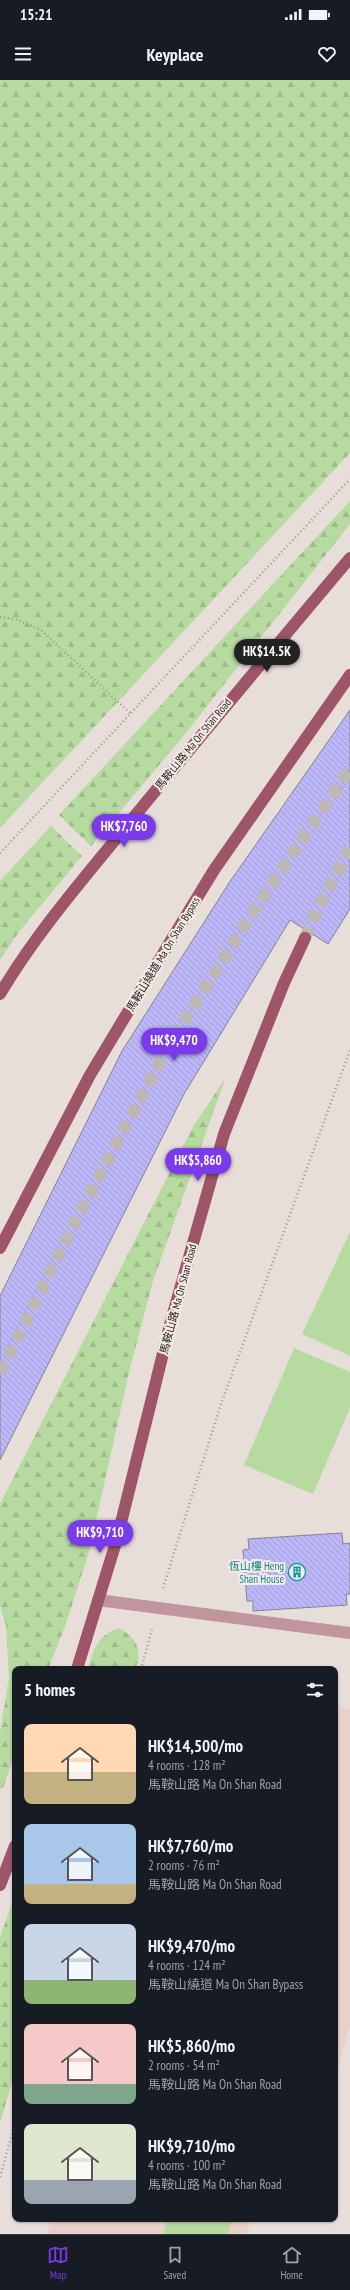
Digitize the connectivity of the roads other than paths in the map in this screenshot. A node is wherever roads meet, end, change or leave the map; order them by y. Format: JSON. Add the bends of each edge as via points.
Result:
{"nodes":[{"id":1,"x":350,"y":558,"type":"edge"},
{"id":2,"x":350,"y":675,"type":"edge"},
{"id":3,"x":305,"y":938,"type":"tunnel mouth"},
{"id":4,"x":0,"y":994,"type":"edge"},
{"id":5,"x":0,"y":1248,"type":"edge"},
{"id":6,"x":98,"y":1600,"type":"junction"},
{"id":7,"x":350,"y":1633,"type":"edge"},
{"id":8,"x":78,"y":1666,"type":"edge"},
{"id":9,"x":12,"y":1854,"type":"edge"},
{"id":10,"x":0,"y":1885,"type":"edge"}],
"edges":[{"from":1,"to":4,"type":"main road","name":"馬鞍山路 Ma On Shan Road","via":[[61,906],[28,950]]},
{"from":2,"to":5,"type":"main road","name":"馬鞍山繞道 Ma On Shan Bypass","via":[[214,870],[90,1075]]},
{"from":3,"to":6,"type":"main road","name":"馬鞍山路 Ma On Shan Road","via":[[284,983],[224,1134],[171,1321],[117,1539]]},
{"from":6,"to":7,"type":"street"},
{"from":6,"to":8,"type":"main road","name":"馬鞍山路 Ma On Shan Road"},
{"from":9,"to":10,"type":"main road"}]}
